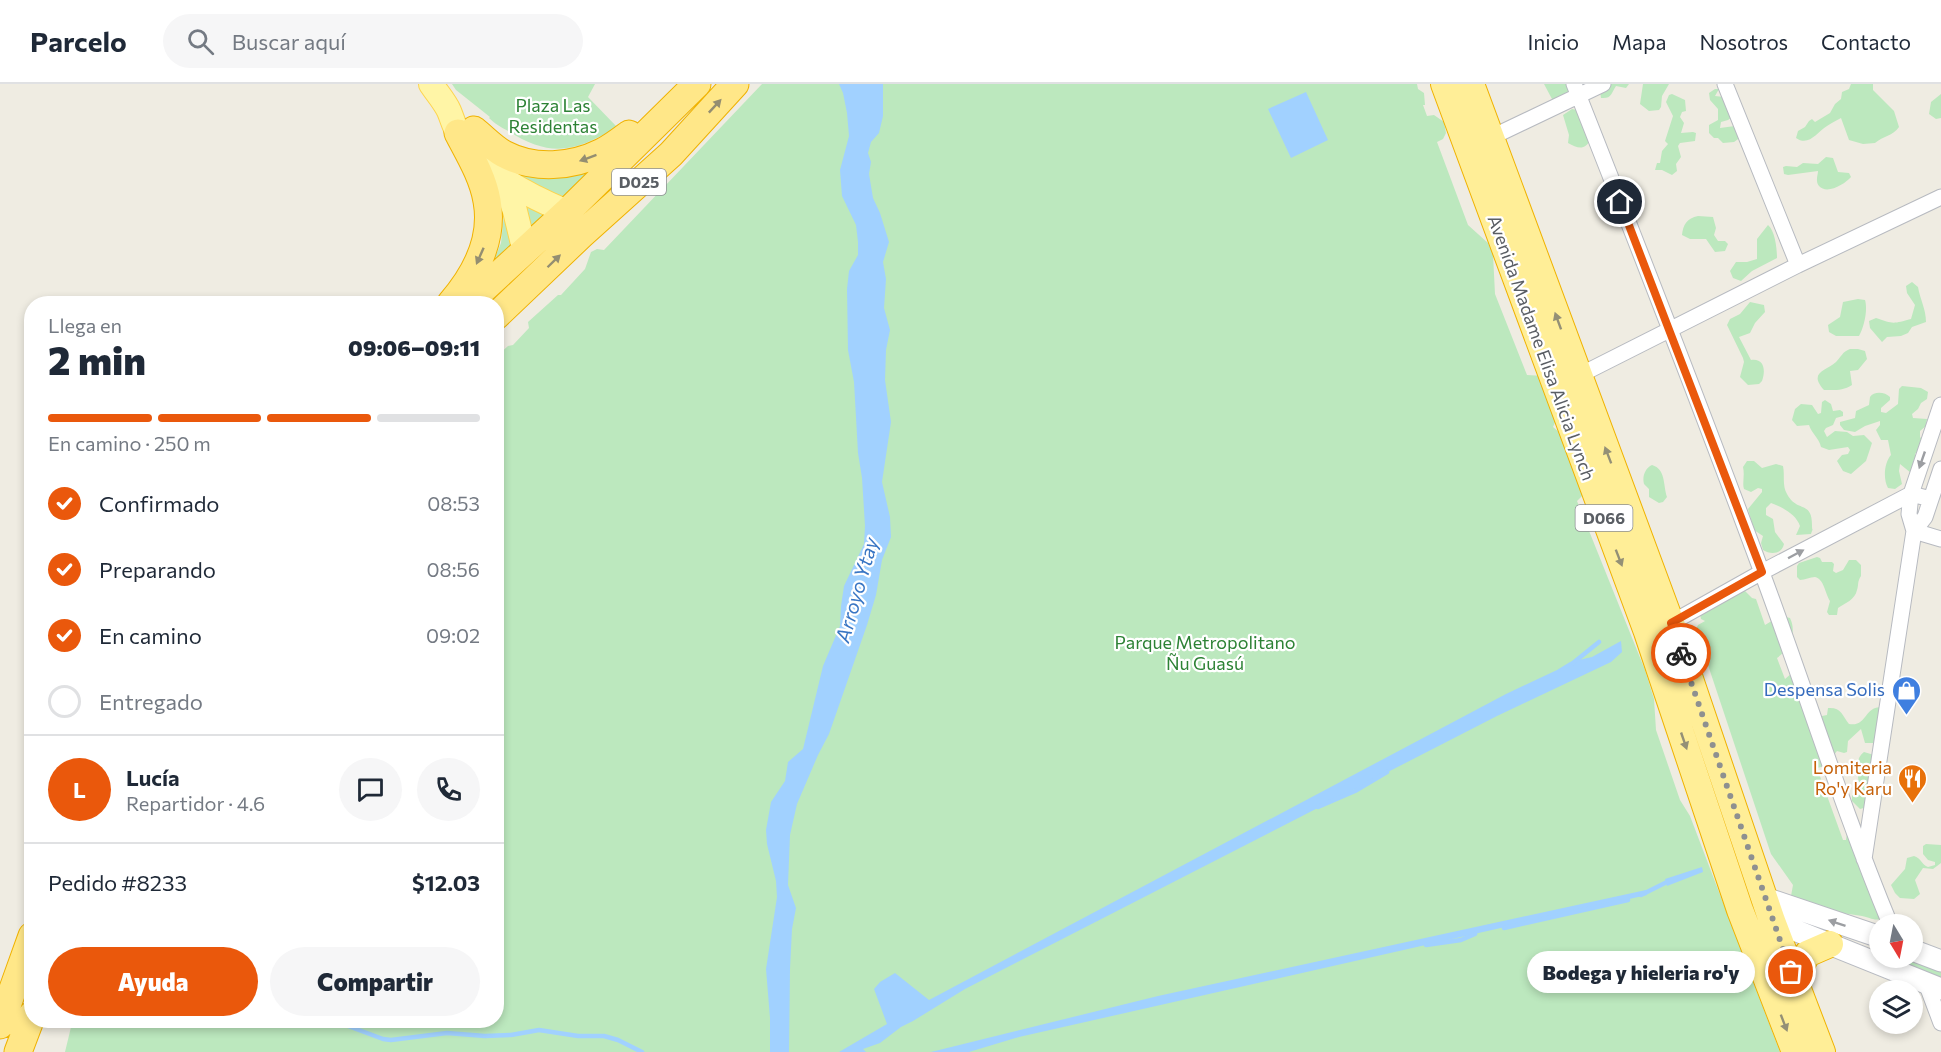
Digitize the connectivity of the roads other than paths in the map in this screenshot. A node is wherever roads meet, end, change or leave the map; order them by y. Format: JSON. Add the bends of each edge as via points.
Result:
{"nodes":[{"id":1,"x":431,"y":84,"type":"edge"},
{"id":2,"x":697,"y":84,"type":"edge"},
{"id":3,"x":735,"y":84,"type":"edge"},
{"id":4,"x":1430,"y":84,"type":"edge"},
{"id":5,"x":1443,"y":84,"type":"edge"},
{"id":6,"x":1471,"y":84,"type":"edge"},
{"id":7,"x":1482,"y":84,"type":"edge"},
{"id":8,"x":1604,"y":84,"type":"edge"},
{"id":9,"x":1725,"y":84,"type":"edge"},
{"id":10,"x":1576,"y":90,"type":"edge"},
{"id":11,"x":674,"y":107,"type":"junction"},
{"id":12,"x":460,"y":124,"type":"junction"},
{"id":13,"x":695,"y":127,"type":"junction"},
{"id":14,"x":1492,"y":137,"type":"junction"},
{"id":15,"x":1468,"y":148,"type":"junction"},
{"id":16,"x":504,"y":178,"type":"junction"},
{"id":17,"x":1941,"y":197,"type":"edge"},
{"id":18,"x":567,"y":212,"type":"junction"},
{"id":19,"x":525,"y":252,"type":"junction"},
{"id":20,"x":1798,"y":266,"type":"junction"},
{"id":21,"x":457,"y":296,"type":"edge"},
{"id":22,"x":476,"y":296,"type":"edge"},
{"id":23,"x":503,"y":296,"type":"edge"},
{"id":24,"x":504,"y":308,"type":"edge"},
{"id":25,"x":1670,"y":330,"type":"junction"},
{"id":26,"x":1578,"y":376,"type":"junction"},
{"id":27,"x":1941,"y":405,"type":"edge"},
{"id":28,"x":1941,"y":469,"type":"edge"},
{"id":29,"x":1911,"y":494,"type":"junction"},
{"id":30,"x":1931,"y":499,"type":"junction"},
{"id":31,"x":1914,"y":531,"type":"junction"},
{"id":32,"x":1941,"y":540,"type":"edge"},
{"id":33,"x":1762,"y":572,"type":"junction"},
{"id":34,"x":1671,"y":623,"type":"junction"},
{"id":35,"x":1703,"y":798,"type":"junction"},
{"id":36,"x":1864,"y":862,"type":"junction"},
{"id":37,"x":1769,"y":909,"type":"junction"},
{"id":38,"x":1886,"y":914,"type":"edge"},
{"id":39,"x":1869,"y":934,"type":"edge"},
{"id":40,"x":1830,"y":944,"type":"junction"},
{"id":41,"x":1869,"y":954,"type":"edge"},
{"id":42,"x":1923,"y":954,"type":"edge"},
{"id":43,"x":24,"y":958,"type":"edge"},
{"id":44,"x":1941,"y":961,"type":"edge"},
{"id":45,"x":1899,"y":968,"type":"edge"},
{"id":46,"x":1933,"y":986,"type":"edge"},
{"id":47,"x":1798,"y":988,"type":"junction"},
{"id":48,"x":1941,"y":1023,"type":"edge"},
{"id":49,"x":0,"y":1025,"type":"edge"},
{"id":50,"x":27,"y":1028,"type":"edge"},
{"id":51,"x":18,"y":1052,"type":"edge"},
{"id":52,"x":1795,"y":1052,"type":"edge"},
{"id":53,"x":1822,"y":1052,"type":"edge"}],
"edges":[{"from":1,"to":12,"type":"main road"},
{"from":2,"to":11,"type":"highway","number":"D025"},
{"from":13,"to":3,"type":"highway","number":"D025","one_way":true},
{"from":4,"to":15,"type":"highway","via":[[1447,127]]},
{"from":5,"to":15,"type":"highway","name":"Avenida Madame Elisa Alicia Lynch","number":"D066"},
{"from":6,"to":14,"type":"highway","name":"Avenida Madame Elisa Alicia Lynch","number":"D066"},
{"from":7,"to":14,"type":"highway","via":[[1492,110]]},
{"from":8,"to":10,"type":"street"},
{"from":9,"to":20,"type":"street"},
{"from":10,"to":14,"type":"street"},
{"from":10,"to":25,"type":"street"},
{"from":11,"to":12,"type":"highway","one_way":true,"via":[[605,151],[570,164],[535,164],[517,159]]},
{"from":11,"to":18,"type":"highway","number":"D025"},
{"from":12,"to":16,"type":"main road","via":[[489,149]]},
{"from":12,"to":21,"type":"highway","one_way":true,"via":[[488,202],[488,220],[484,248]]},
{"from":13,"to":18,"type":"highway","via":[[589,211]]},
{"from":24,"to":13,"type":"highway","number":"D025","one_way":true,"via":[[671,154]]},
{"from":26,"to":14,"type":"highway","name":"Avenida Madame Elisa Alicia Lynch","number":"D066","one_way":true},
{"from":15,"to":35,"type":"highway","name":"Avenida Madame Elisa Alicia Lynch","number":"D066","one_way":true,"via":[[1647,632]]},
{"from":16,"to":18,"type":"main road"},
{"from":16,"to":19,"type":"main road"},
{"from":17,"to":20,"type":"street"},
{"from":18,"to":19,"type":"highway","number":"D025"},
{"from":19,"to":22,"type":"highway","number":"D025"},
{"from":19,"to":23,"type":"highway","via":[[521,277]]},
{"from":20,"to":25,"type":"street"},
{"from":25,"to":26,"type":"street"},
{"from":25,"to":33,"type":"street"},
{"from":34,"to":26,"type":"highway","name":"Avenida Madame Elisa Alicia Lynch","number":"D066","one_way":true},
{"from":27,"to":29,"type":"street","one_way":true},
{"from":28,"to":30,"type":"street"},
{"from":29,"to":30,"type":"street"},
{"from":29,"to":31,"type":"street","via":[[1909,514]]},
{"from":33,"to":29,"type":"street","one_way":true},
{"from":30,"to":31,"type":"street","via":[[1925,517]]},
{"from":31,"to":32,"type":"street"},
{"from":31,"to":36,"type":"street"},
{"from":33,"to":34,"type":"street"},
{"from":33,"to":36,"type":"street"},
{"from":34,"to":37,"type":"highway","name":"Avenida Madame Elisa Alicia Lynch","number":"D066"},
{"from":35,"to":37,"type":"highway","via":[[1722,821],[1752,912]]},
{"from":35,"to":52,"type":"highway","name":"Avenida Madame Elisa Alicia Lynch","number":"D066","one_way":true,"via":[[1740,909]]},
{"from":36,"to":38,"type":"street"},
{"from":39,"to":37,"type":"main road","one_way":true},
{"from":37,"to":40,"type":"main road"},
{"from":37,"to":47,"type":"highway","name":"Avenida Madame Elisa Alicia Lynch","number":"D066"},
{"from":40,"to":41,"type":"main road"},
{"from":40,"to":47,"type":"highway","via":[[1807,954],[1799,970]]},
{"from":42,"to":44,"type":"main road"},
{"from":43,"to":49,"type":"highway"},
{"from":45,"to":46,"type":"main road"},
{"from":46,"to":48,"type":"street"},
{"from":47,"to":53,"type":"highway","name":"Avenida Madame Elisa Alicia Lynch","number":"D066"},
{"from":50,"to":51,"type":"highway"}]}
